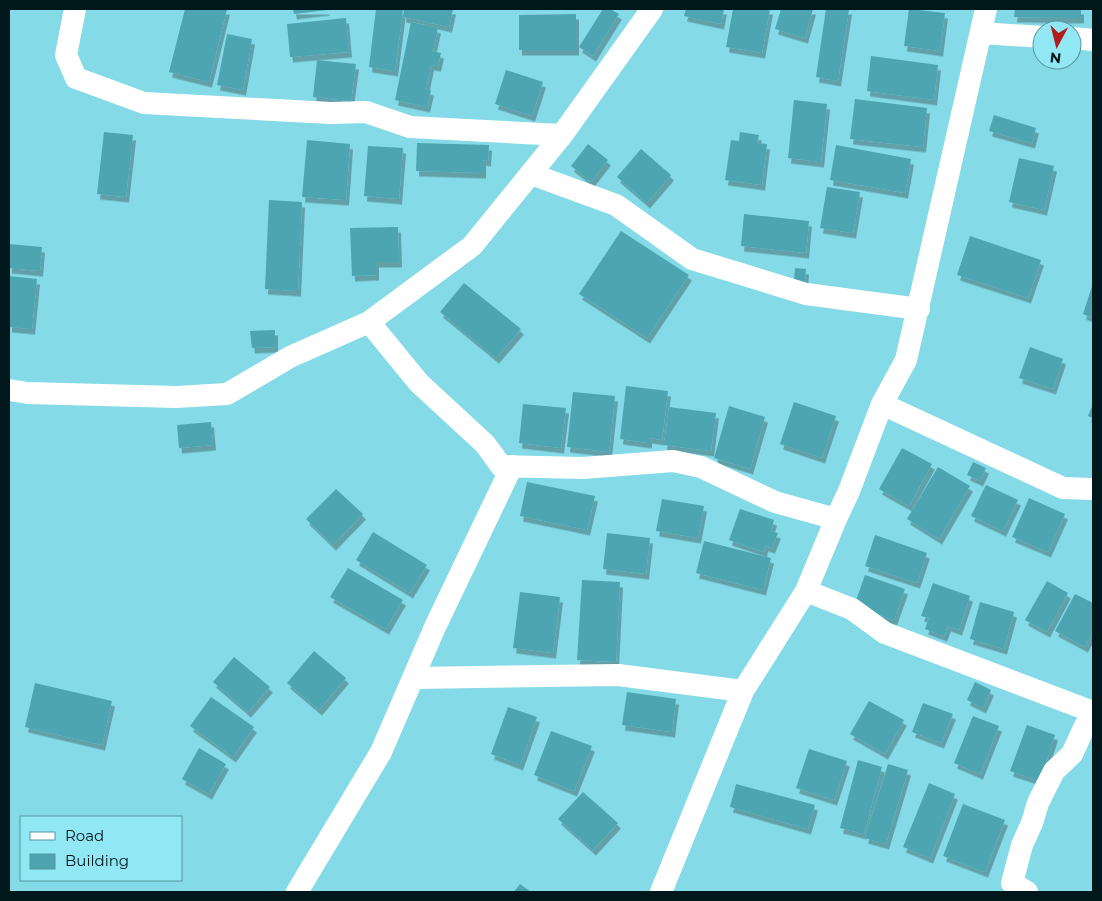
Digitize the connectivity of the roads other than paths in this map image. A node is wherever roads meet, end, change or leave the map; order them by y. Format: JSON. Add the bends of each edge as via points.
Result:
{"nodes":[{"id":1,"x":75,"y":9,"type":"edge"},
{"id":2,"x":652,"y":9,"type":"edge"},
{"id":3,"x":986,"y":9,"type":"edge"},
{"id":4,"x":981,"y":33,"type":"junction"},
{"id":5,"x":1032,"y":36,"type":"edge"},
{"id":6,"x":562,"y":135,"type":"junction"},
{"id":7,"x":531,"y":174,"type":"junction"},
{"id":8,"x":919,"y":309,"type":"junction"},
{"id":9,"x":369,"y":322,"type":"junction"},
{"id":10,"x":9,"y":390,"type":"edge"},
{"id":11,"x":882,"y":404,"type":"junction"},
{"id":12,"x":512,"y":466,"type":"junction"},
{"id":13,"x":1093,"y":489,"type":"edge"},
{"id":14,"x":836,"y":519,"type":"junction"},
{"id":15,"x":806,"y":591,"type":"junction"},
{"id":16,"x":414,"y":678,"type":"junction"},
{"id":17,"x":743,"y":691,"type":"junction"},
{"id":18,"x":1093,"y":714,"type":"edge"},
{"id":19,"x":297,"y":892,"type":"edge"},
{"id":20,"x":661,"y":892,"type":"edge"},
{"id":21,"x":1027,"y":892,"type":"edge"}],
"edges":[{"from":1,"to":6,"type":"street","via":[[66,55],[76,78],[144,103],[331,114],[366,112],[410,127]]},
{"from":2,"to":6,"type":"street"},
{"from":3,"to":4,"type":"street"},
{"from":4,"to":5,"type":"street"},
{"from":4,"to":8,"type":"street"},
{"from":6,"to":7,"type":"street"},
{"from":7,"to":8,"type":"street","via":[[616,205],[692,259],[806,294]]},
{"from":7,"to":9,"type":"street","via":[[472,246]]},
{"from":8,"to":11,"type":"street","via":[[906,360]]},
{"from":9,"to":10,"type":"street","via":[[290,357],[226,394],[176,397]]},
{"from":9,"to":12,"type":"street","via":[[419,383],[485,444],[501,466]]},
{"from":11,"to":13,"type":"street","via":[[1063,488]]},
{"from":11,"to":14,"type":"street","via":[[850,491]]},
{"from":12,"to":14,"type":"street","via":[[584,468],[673,461],[701,468],[775,502]]},
{"from":12,"to":16,"type":"street"},
{"from":14,"to":15,"type":"street"},
{"from":15,"to":17,"type":"street"},
{"from":15,"to":18,"type":"street","via":[[852,609],[885,633]]},
{"from":16,"to":17,"type":"street","via":[[618,675]]},
{"from":16,"to":19,"type":"street","via":[[381,752]]},
{"from":17,"to":20,"type":"street"},
{"from":18,"to":21,"type":"street","via":[[1072,754],[1054,771],[1022,845],[1012,883]]}]}
